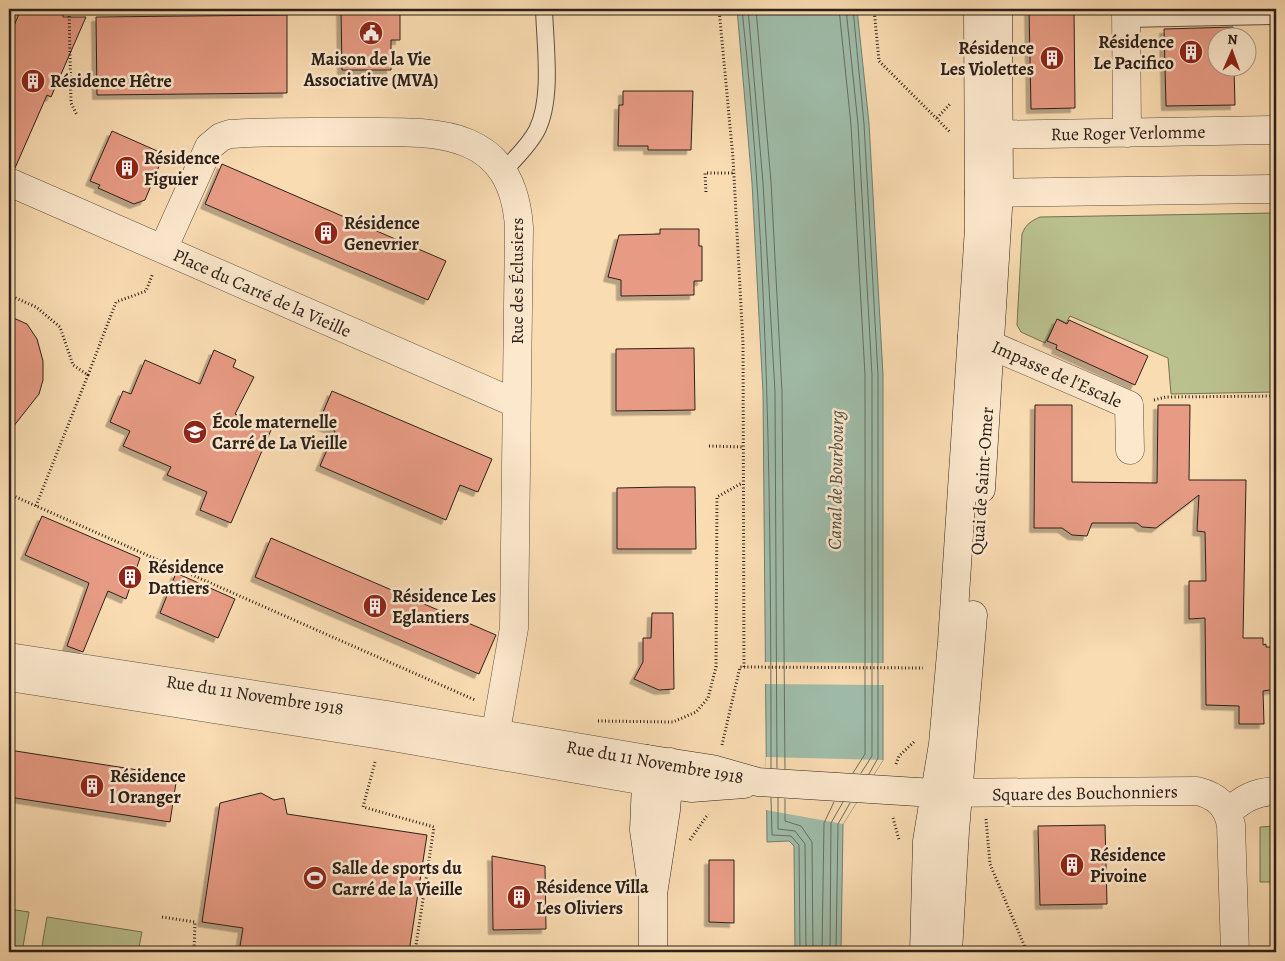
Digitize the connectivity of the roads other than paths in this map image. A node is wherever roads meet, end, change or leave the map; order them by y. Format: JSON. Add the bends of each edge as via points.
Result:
{"nodes":[{"id":1,"x":544,"y":9,"type":"edge"},
{"id":2,"x":978,"y":9,"type":"edge"},
{"id":3,"x":998,"y":9,"type":"edge"},
{"id":4,"x":1126,"y":14,"type":"edge"},
{"id":5,"x":1276,"y":16,"type":"edge"},
{"id":6,"x":1276,"y":130,"type":"edge"},
{"id":7,"x":1127,"y":133,"type":"junction"},
{"id":8,"x":989,"y":135,"type":"junction"},
{"id":9,"x":503,"y":172,"type":"junction"},
{"id":10,"x":9,"y":182,"type":"edge"},
{"id":11,"x":1276,"y":189,"type":"edge"},
{"id":12,"x":989,"y":193,"type":"junction"},
{"id":13,"x":163,"y":249,"type":"junction"},
{"id":14,"x":981,"y":341,"type":"junction"},
{"id":15,"x":515,"y":403,"type":"junction"},
{"id":16,"x":1130,"y":450,"type":"dead end"},
{"id":17,"x":9,"y":657,"type":"edge"},
{"id":18,"x":9,"y":677,"type":"edge"},
{"id":19,"x":496,"y":733,"type":"junction"},
{"id":20,"x":658,"y":772,"type":"junction"},
{"id":21,"x":1276,"y":791,"type":"edge"},
{"id":22,"x":959,"y":794,"type":"junction"},
{"id":23,"x":1228,"y":812,"type":"junction"},
{"id":24,"x":653,"y":952,"type":"edge"},
{"id":25,"x":924,"y":952,"type":"edge"},
{"id":26,"x":948,"y":952,"type":"edge"},
{"id":27,"x":1235,"y":952,"type":"edge"}],
"edges":[{"from":1,"to":9,"type":"lane","via":[[545,107],[530,141]]},
{"from":2,"to":8,"type":"street","name":"Quai de Saint-Omer"},
{"from":3,"to":8,"type":"street","name":"Quai de Saint-Omer"},
{"from":4,"to":5,"type":"lane"},
{"from":4,"to":7,"type":"street"},
{"from":6,"to":7,"type":"street","name":"Rue Roger Verlomme"},
{"from":7,"to":8,"type":"street","name":"Rue Roger Verlomme"},
{"from":8,"to":12,"type":"street","name":"Quai de Saint-Omer"},
{"from":9,"to":13,"type":"street","name":"Rue des Éclusiers","via":[[477,147],[464,140],[437,134],[286,132],[221,136],[209,147]]},
{"from":9,"to":15,"type":"street","name":"Rue des Éclusiers","via":[[513,193],[519,227]]},
{"from":10,"to":13,"type":"street","name":"Place du Carré de la Vieille"},
{"from":11,"to":12,"type":"street"},
{"from":12,"to":14,"type":"street","name":"Quai de Saint-Omer"},
{"from":13,"to":15,"type":"street","name":"Place du Carré de la Vieille"},
{"from":14,"to":16,"type":"street","name":"Impasse de l'Escale","via":[[1129,406]]},
{"from":14,"to":22,"type":"street","name":"Quai de Saint-Omer"},
{"from":15,"to":19,"type":"street","name":"Rue des Éclusiers","via":[[514,628]]},
{"from":17,"to":19,"type":"street","name":"Rue du 11 Novembre 1918"},
{"from":18,"to":19,"type":"street","name":"Rue du 11 Novembre 1918","via":[[381,735]]},
{"from":19,"to":20,"type":"street","name":"Rue du 11 Novembre 1918"},
{"from":20,"to":22,"type":"street","name":"Rue du 11 Novembre 1918","via":[[691,788],[718,768],[758,782]]},
{"from":20,"to":24,"type":"street"},
{"from":21,"to":23,"type":"street","via":[[1249,796]]},
{"from":22,"to":23,"type":"street","name":"Square des Bouchonniers","via":[[1198,791],[1215,797]]},
{"from":22,"to":25,"type":"street","name":"Quai de Saint-Omer","via":[[927,842]]},
{"from":22,"to":26,"type":"street","name":"Quai de Saint-Omer"},
{"from":23,"to":27,"type":"street"}]}
